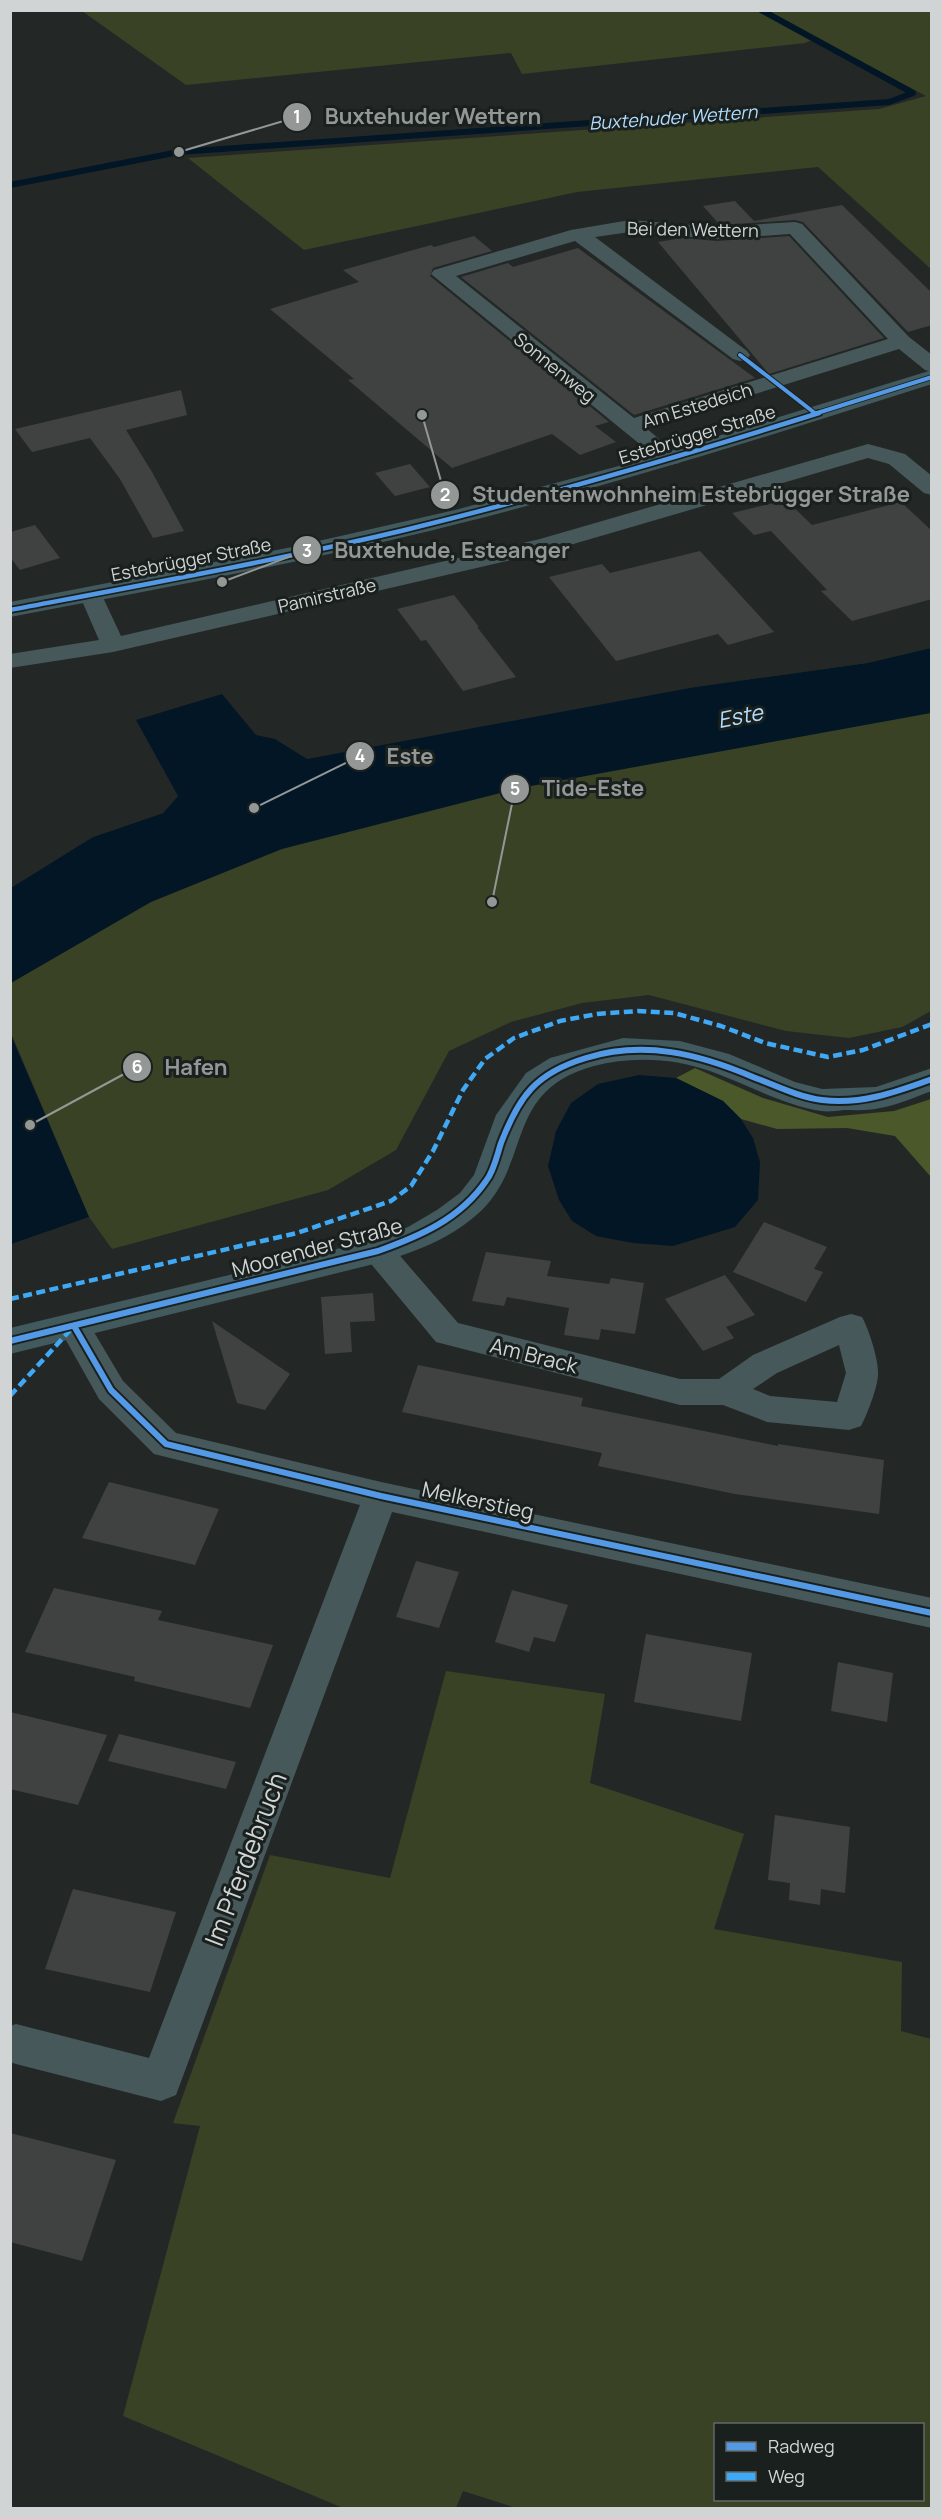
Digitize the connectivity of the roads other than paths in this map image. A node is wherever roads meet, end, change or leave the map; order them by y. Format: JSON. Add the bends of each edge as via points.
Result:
{"nodes":[{"id":1,"x":578,"y":234,"type":"junction"},
{"id":2,"x":441,"y":274,"type":"joint"},
{"id":3,"x":902,"y":341,"type":"junction"},
{"id":4,"x":740,"y":355,"type":"dead end"},
{"id":5,"x":932,"y":366,"type":"edge"},
{"id":6,"x":932,"y":377,"type":"edge"},
{"id":7,"x":629,"y":426,"type":"junction"},
{"id":8,"x":671,"y":458,"type":"junction"},
{"id":9,"x":932,"y":488,"type":"edge"},
{"id":10,"x":91,"y":594,"type":"junction"},
{"id":11,"x":10,"y":610,"type":"edge"},
{"id":12,"x":113,"y":645,"type":"junction"},
{"id":13,"x":10,"y":661,"type":"edge"},
{"id":14,"x":932,"y":1079,"type":"edge"},
{"id":15,"x":378,"y":1251,"type":"junction"},
{"id":16,"x":74,"y":1326,"type":"junction"},
{"id":17,"x":10,"y":1341,"type":"edge"},
{"id":18,"x":725,"y":1392,"type":"dead end"},
{"id":19,"x":381,"y":1496,"type":"junction"},
{"id":20,"x":932,"y":1613,"type":"edge"},
{"id":21,"x":16,"y":2044,"type":"dead end"}],
"edges":[{"from":1,"to":2,"type":"street","name":"Bei den Wettern"},
{"from":1,"to":3,"type":"street","name":"Bei den Wettern","via":[[630,226],[717,233],[795,228]]},
{"from":1,"to":4,"type":"street","name":"Bei den Wettern"},
{"from":2,"to":7,"type":"street","name":"Sonnenweg"},
{"from":3,"to":5,"type":"street","name":"Bei den Wettern"},
{"from":3,"to":7,"type":"street","name":"Am Estedeich"},
{"from":6,"to":8,"type":"street","name":"Estebrügger Straße"},
{"from":7,"to":8,"type":"street","name":"Sonnenweg"},
{"from":8,"to":10,"type":"street","name":"Estebrügger Straße","via":[[458,517]]},
{"from":9,"to":12,"type":"street","name":"Pamirstraße","via":[[897,459],[868,451],[546,545]]},
{"from":10,"to":11,"type":"street","name":"Estebrügger Straße"},
{"from":10,"to":12,"type":"street"},
{"from":12,"to":13,"type":"street","name":"Pamirstraße"},
{"from":14,"to":15,"type":"street","name":"Moorender Straße","via":[[878,1098],[822,1100],[680,1052],[623,1049],[588,1057],[561,1066],[537,1081],[512,1115],[488,1179],[471,1201],[420,1236]]},
{"from":15,"to":16,"type":"street","name":"Moorender Straße"},
{"from":15,"to":18,"type":"street","name":"Am Brack","via":[[447,1333],[680,1392]]},
{"from":16,"to":17,"type":"street","name":"Moorender Straße"},
{"from":16,"to":19,"type":"street","name":"Melkerstieg","via":[[111,1390],[166,1444]]},
{"from":19,"to":20,"type":"street","name":"Melkerstieg"},
{"from":19,"to":21,"type":"street","name":"Im Pferdebruch","via":[[161,2081]]}]}
